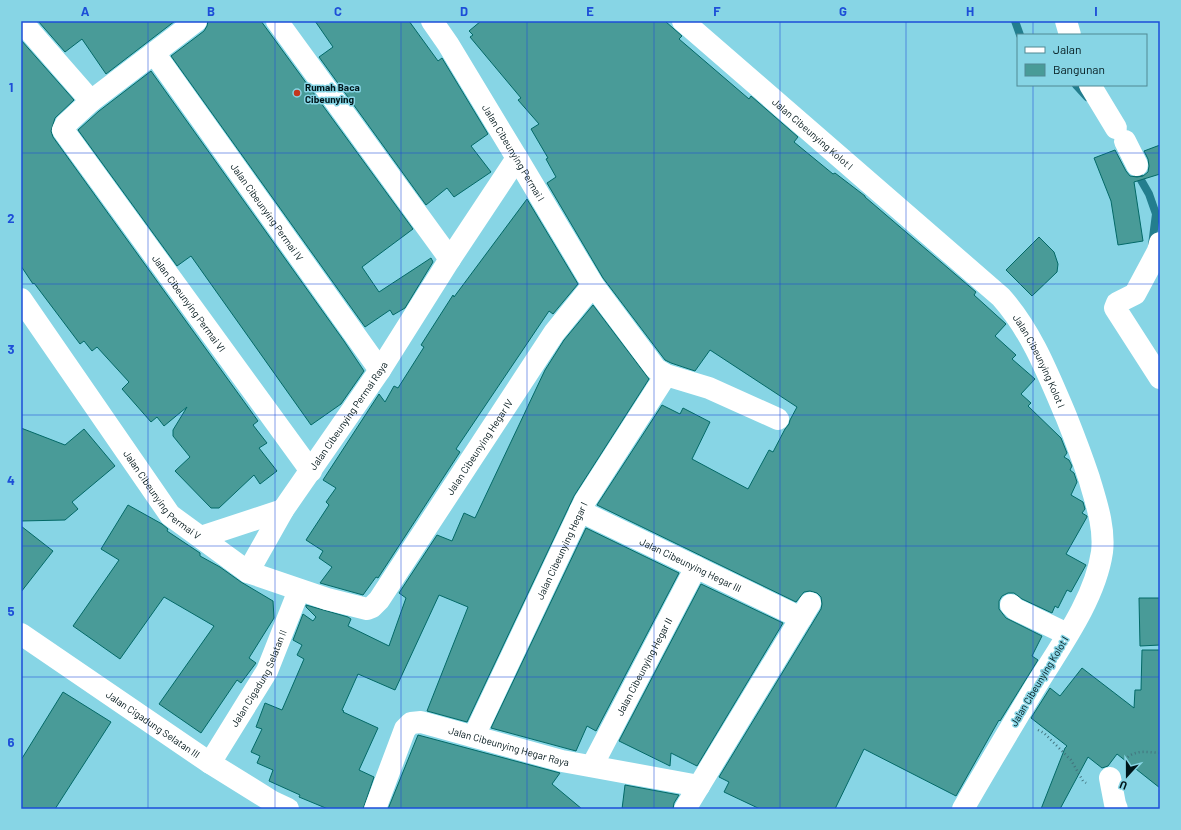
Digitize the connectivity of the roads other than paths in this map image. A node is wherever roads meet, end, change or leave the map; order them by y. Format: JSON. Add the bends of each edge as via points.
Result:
{"nodes":[{"id":1,"x":21,"y":21,"type":"edge"},
{"id":2,"x":196,"y":21,"type":"edge"},
{"id":3,"x":277,"y":21,"type":"edge"},
{"id":4,"x":432,"y":21,"type":"edge"},
{"id":5,"x":683,"y":21,"type":"edge"},
{"id":6,"x":1066,"y":21,"type":"edge"},
{"id":7,"x":1070,"y":34,"type":"edge"},
{"id":8,"x":154,"y":53,"type":"junction"},
{"id":9,"x":1091,"y":86,"type":"edge"},
{"id":10,"x":91,"y":101,"type":"junction"},
{"id":11,"x":517,"y":158,"type":"junction"},
{"id":12,"x":1137,"y":165,"type":"dead end"},
{"id":13,"x":1160,"y":243,"type":"edge"},
{"id":14,"x":450,"y":260,"type":"junction"},
{"id":15,"x":593,"y":285,"type":"junction"},
{"id":16,"x":22,"y":305,"type":"edge"},
{"id":17,"x":380,"y":370,"type":"junction"},
{"id":18,"x":666,"y":375,"type":"junction"},
{"id":19,"x":1160,"y":378,"type":"edge"},
{"id":20,"x":778,"y":419,"type":"dead end"},
{"id":21,"x":311,"y":471,"type":"junction"},
{"id":22,"x":284,"y":510,"type":"junction"},
{"id":23,"x":580,"y":512,"type":"junction"},
{"id":24,"x":201,"y":537,"type":"junction"},
{"id":25,"x":696,"y":567,"type":"junction"},
{"id":26,"x":248,"y":572,"type":"junction"},
{"id":27,"x":298,"y":590,"type":"junction"},
{"id":28,"x":1011,"y":605,"type":"dead end"},
{"id":29,"x":367,"y":609,"type":"joint"},
{"id":30,"x":21,"y":634,"type":"edge"},
{"id":31,"x":1067,"y":634,"type":"junction"},
{"id":32,"x":474,"y":736,"type":"junction"},
{"id":33,"x":210,"y":763,"type":"junction"},
{"id":34,"x":592,"y":766,"type":"junction"},
{"id":35,"x":1110,"y":778,"type":"road end"},
{"id":36,"x":699,"y":786,"type":"junction"},
{"id":37,"x":277,"y":807,"type":"edge"},
{"id":38,"x":375,"y":809,"type":"edge"},
{"id":39,"x":685,"y":809,"type":"edge"},
{"id":40,"x":963,"y":809,"type":"edge"},
{"id":41,"x":1117,"y":809,"type":"edge"}],
"edges":[{"from":1,"to":10,"type":"street"},
{"from":2,"to":8,"type":"street"},
{"from":3,"to":14,"type":"street"},
{"from":4,"to":11,"type":"street","name":"Jalan Cibeunying Permai I"},
{"from":5,"to":31,"type":"street","name":"Jalan Cibeunying Kolot I","via":[[1001,297],[1024,326],[1039,353],[1077,442],[1097,506],[1102,532],[1102,552],[1094,582],[1085,604]]},
{"from":6,"to":7,"type":"street"},
{"from":8,"to":10,"type":"street"},
{"from":8,"to":17,"type":"street","name":"Jalan Cibeunying Permai IV"},
{"from":9,"to":12,"type":"street"},
{"from":10,"to":21,"type":"street","name":"Jalan Cibeunying Permai VI","via":[[66,124],[63,130]]},
{"from":11,"to":14,"type":"street","name":"Jalan Cibeunying Permai Raya"},
{"from":11,"to":15,"type":"street","name":"Jalan Cibeunying Permai I"},
{"from":13,"to":19,"type":"street","via":[[1155,256],[1126,298],[1115,308]]},
{"from":14,"to":17,"type":"street","name":"Jalan Cibeunying Permai Raya"},
{"from":15,"to":18,"type":"street","name":"Jalan Cibeunying Permai I","via":[[656,368]]},
{"from":15,"to":29,"type":"street","name":"Jalan Cibeunying Hegar IV","via":[[554,333],[379,600]]},
{"from":16,"to":24,"type":"street","name":"Jalan Cibeunying Permai V","via":[[170,515]]},
{"from":17,"to":21,"type":"street","name":"Jalan Cibeunying Permai Raya"},
{"from":18,"to":20,"type":"street","via":[[709,388]]},
{"from":18,"to":23,"type":"street","name":"Jalan Cibeunying Hegar I"},
{"from":21,"to":22,"type":"street","name":"Jalan Cibeunying Permai Raya"},
{"from":22,"to":24,"type":"street"},
{"from":22,"to":26,"type":"street","name":"Jalan Cibeunying Permai Raya"},
{"from":23,"to":25,"type":"street","name":"Jalan Cibeunying Hegar III"},
{"from":23,"to":32,"type":"street","name":"Jalan Cibeunying Hegar I"},
{"from":24,"to":26,"type":"street","name":"Jalan Cibeunying Permai V"},
{"from":25,"to":34,"type":"street","name":"Jalan Cibeunying Hegar II"},
{"from":25,"to":36,"type":"street","name":"Jalan Cibeunying Hegar III","via":[[806,611]]},
{"from":26,"to":27,"type":"street","name":"Jalan Cibeunying Permai V"},
{"from":27,"to":29,"type":"street","name":"Jalan Cibeunying Permai V"},
{"from":27,"to":33,"type":"street","name":"Jalan Cigadung Selatan II","via":[[266,671]]},
{"from":28,"to":31,"type":"street"},
{"from":30,"to":33,"type":"street","name":"Jalan Cigadung Selatan III"},
{"from":31,"to":40,"type":"street","name":"Jalan Cibeunying Kolot I"},
{"from":32,"to":34,"type":"street","name":"Jalan Cibeunying Hegar Raya","via":[[562,761]]},
{"from":32,"to":38,"type":"street","name":"Jalan Cibeunying Hegar Raya","via":[[421,722],[411,723],[405,729]]},
{"from":33,"to":37,"type":"street","name":"Jalan Cigadung Selatan III"},
{"from":34,"to":36,"type":"street","name":"Jalan Cibeunying Hegar Raya"},
{"from":35,"to":41,"type":"street"},
{"from":36,"to":39,"type":"street"}]}
